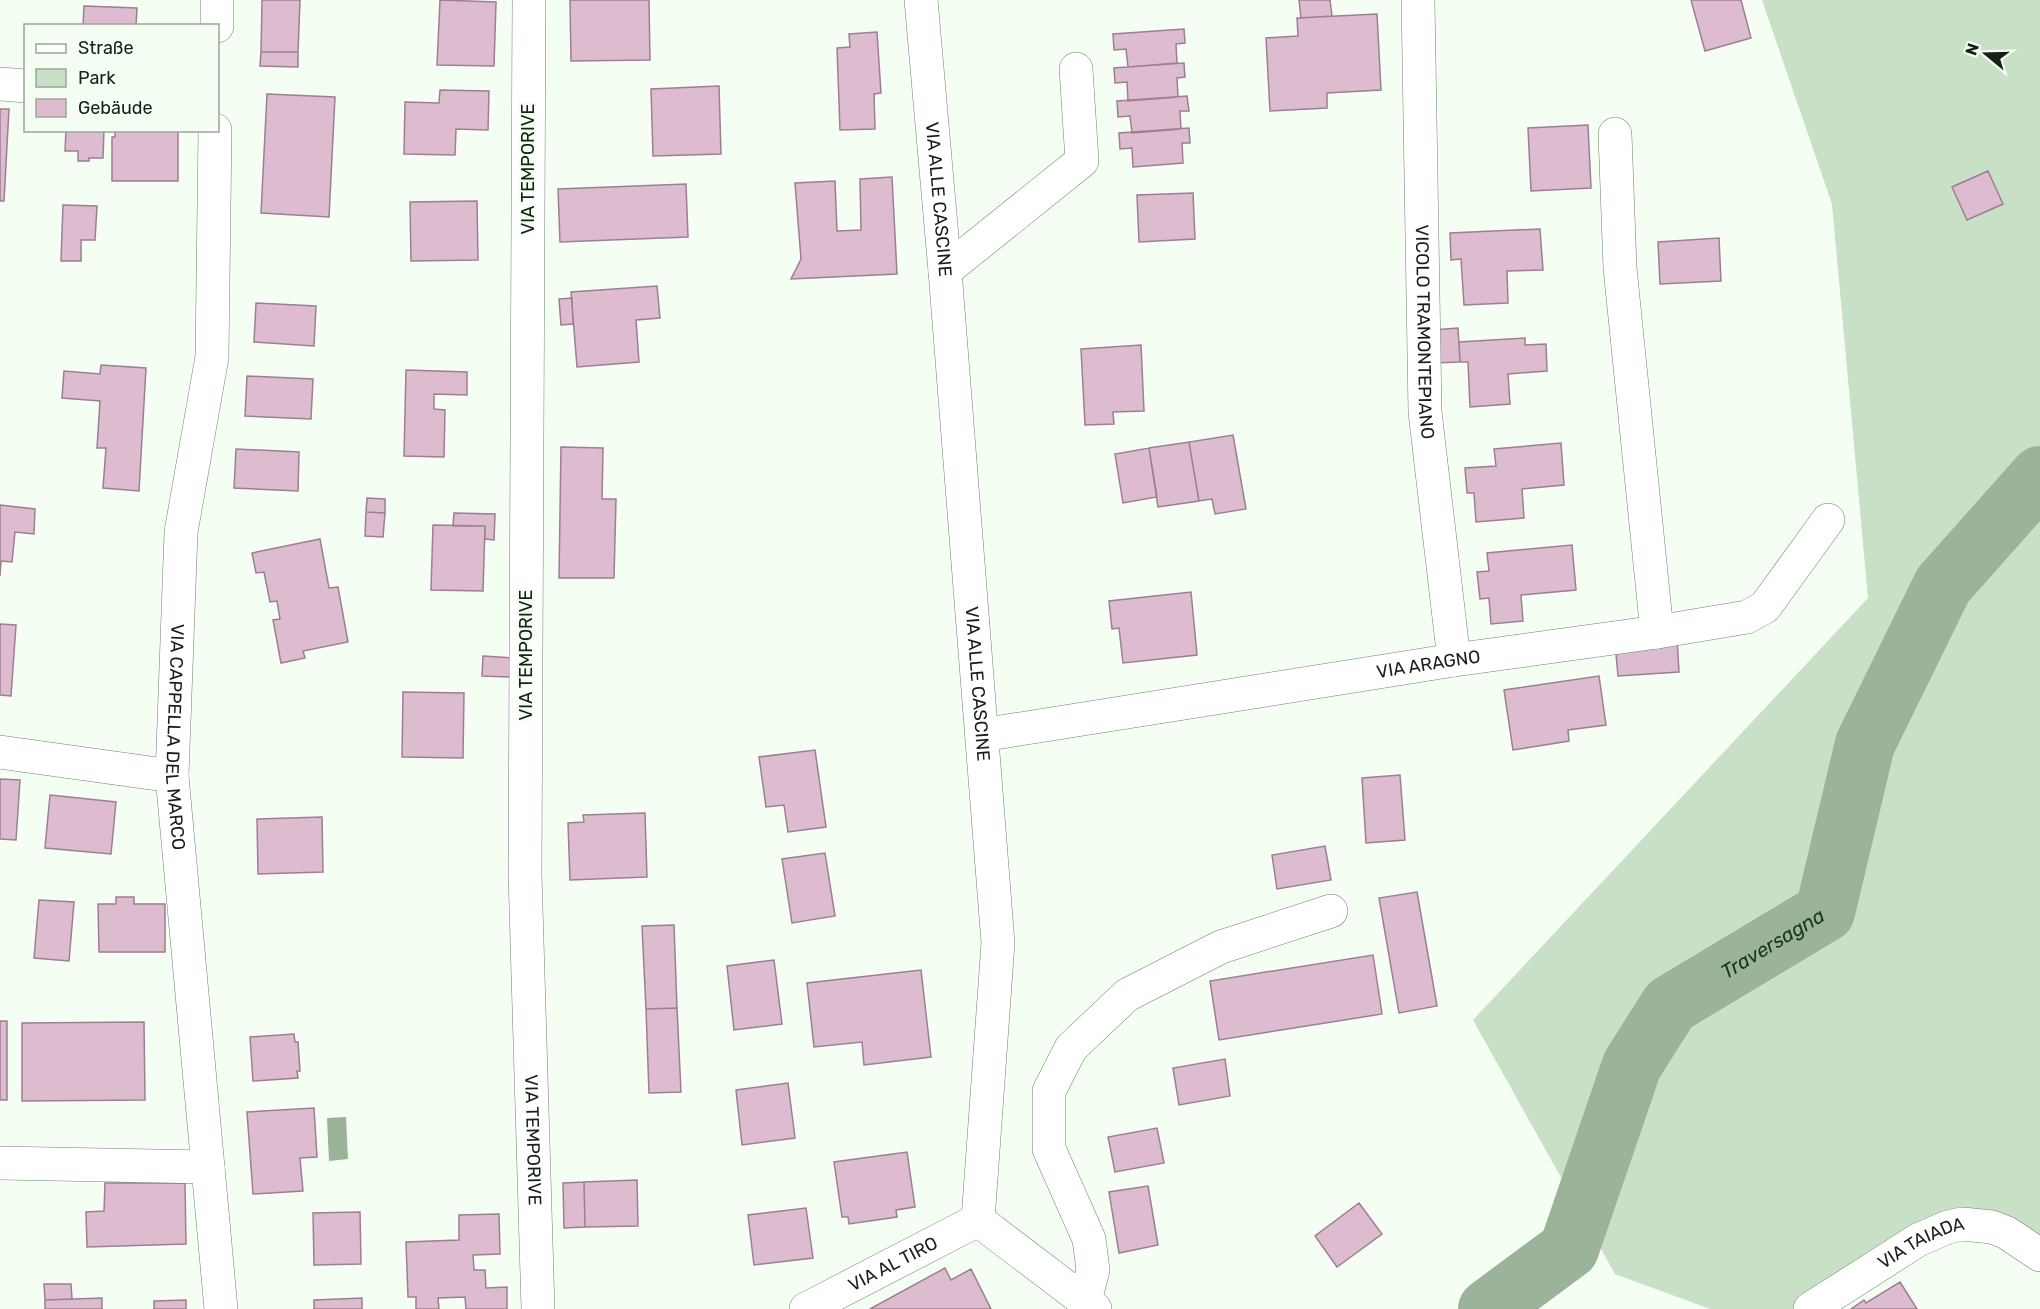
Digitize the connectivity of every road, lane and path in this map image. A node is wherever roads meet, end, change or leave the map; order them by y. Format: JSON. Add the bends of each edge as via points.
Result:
{"nodes":[{"id":1,"x":217,"y":0,"type":"edge"},
{"id":2,"x":529,"y":0,"type":"edge"},
{"id":3,"x":921,"y":0,"type":"edge"},
{"id":4,"x":1418,"y":0,"type":"edge"},
{"id":5,"x":217,"y":24,"type":"edge"},
{"id":6,"x":1076,"y":69,"type":"dead end"},
{"id":7,"x":0,"y":84,"type":"edge"},
{"id":8,"x":24,"y":86,"type":"edge"},
{"id":9,"x":215,"y":132,"type":"edge"},
{"id":10,"x":1615,"y":134,"type":"dead end"},
{"id":11,"x":945,"y":271,"type":"junction"},
{"id":12,"x":1828,"y":520,"type":"dead end"},
{"id":13,"x":1657,"y":632,"type":"junction"},
{"id":14,"x":1454,"y":660,"type":"junction"},
{"id":15,"x":982,"y":735,"type":"junction"},
{"id":16,"x":0,"y":752,"type":"edge"},
{"id":17,"x":172,"y":777,"type":"junction"},
{"id":18,"x":1331,"y":911,"type":"dead end"},
{"id":19,"x":0,"y":1163,"type":"edge"},
{"id":20,"x":207,"y":1167,"type":"junction"},
{"id":21,"x":978,"y":1220,"type":"junction"},
{"id":22,"x":2040,"y":1255,"type":"edge"},
{"id":23,"x":1090,"y":1305,"type":"edge"},
{"id":24,"x":221,"y":1309,"type":"edge"},
{"id":25,"x":538,"y":1309,"type":"edge"},
{"id":26,"x":806,"y":1309,"type":"edge"},
{"id":27,"x":1810,"y":1309,"type":"edge"}],
"edges":[{"from":1,"to":5,"type":"street"},
{"from":2,"to":25,"type":"street","name":"VIA TEMPORIVE","via":[[525,874]]},
{"from":3,"to":11,"type":"street","name":"VIA ALLE CASCINE"},
{"from":4,"to":14,"type":"street","name":"VICOLO TRAMONTEPIANO","via":[[1425,412]]},
{"from":6,"to":11,"type":"street","via":[[1082,161]]},
{"from":7,"to":8,"type":"street"},
{"from":9,"to":17,"type":"street","name":"VIA CAPPELLA DEL MARCO","via":[[212,357],[181,532]]},
{"from":10,"to":13,"type":"street","via":[[1620,268]]},
{"from":11,"to":15,"type":"street","name":"VIA ALLE CASCINE"},
{"from":12,"to":13,"type":"street","name":"VIA ARAGNO","via":[[1765,607],[1756,613]]},
{"from":13,"to":14,"type":"street","name":"VIA ARAGNO"},
{"from":14,"to":15,"type":"street","name":"VIA ARAGNO"},
{"from":15,"to":21,"type":"street","name":"VIA ALLE CASCINE","via":[[998,943]]},
{"from":16,"to":17,"type":"street"},
{"from":17,"to":20,"type":"street","name":"VIA CAPPELLA DEL MARCO"},
{"from":18,"to":23,"type":"street","via":[[1221,947],[1127,995],[1071,1048],[1049,1091],[1049,1149],[1089,1239],[1093,1270]]},
{"from":19,"to":20,"type":"street"},
{"from":20,"to":24,"type":"street","name":"VIA CAPPELLA DEL MARCO"},
{"from":21,"to":23,"type":"street"},
{"from":21,"to":26,"type":"street","name":"VIA AL TIRO"},
{"from":22,"to":27,"type":"street","name":"VIA TAIADA","via":[[1992,1227],[1948,1227],[1918,1240]]}]}
